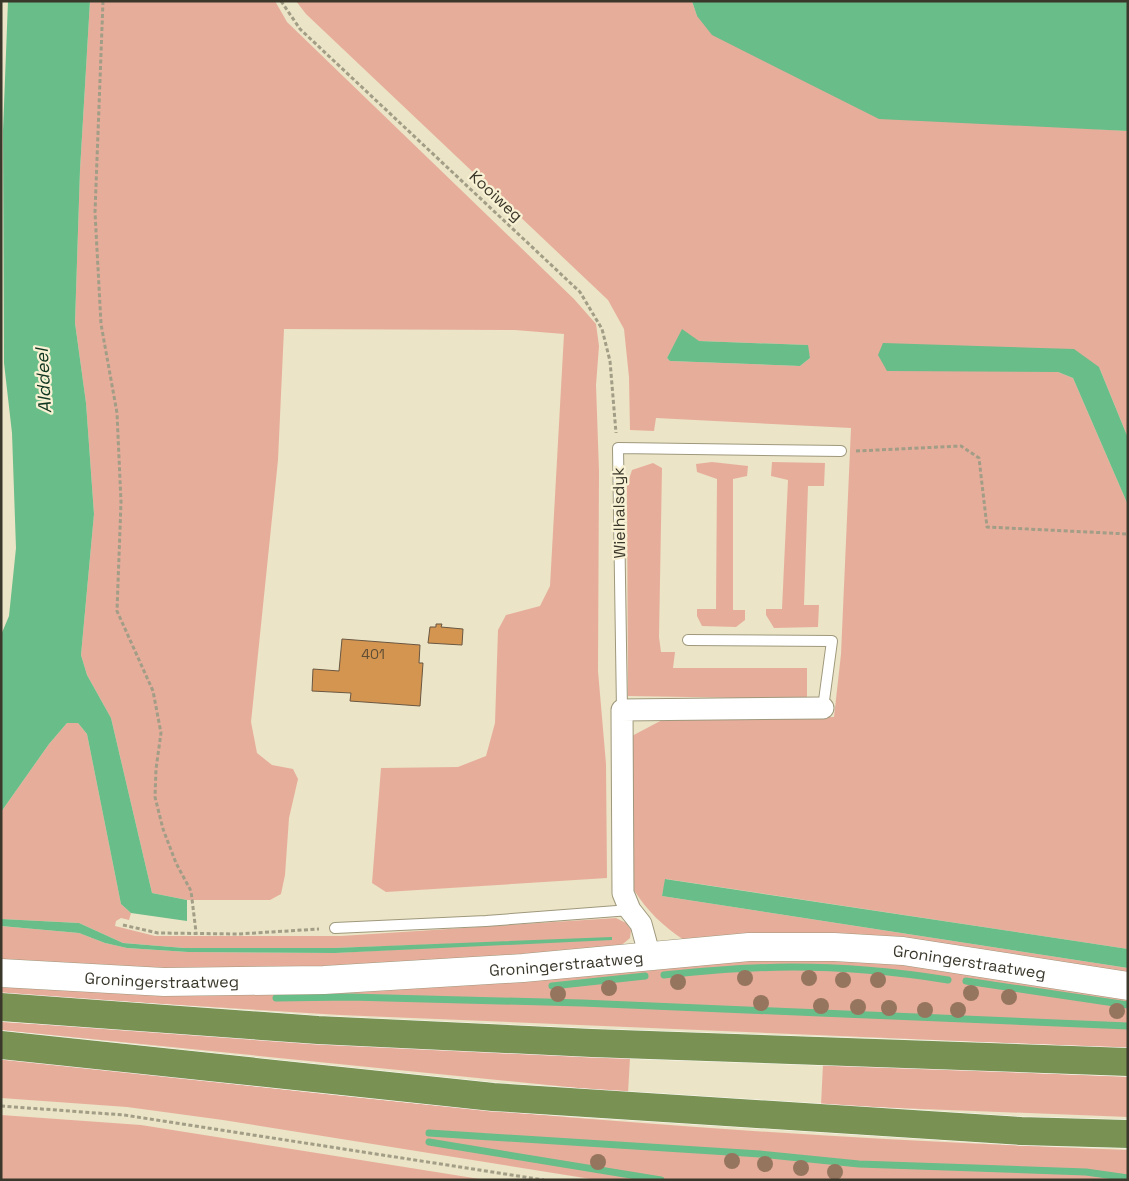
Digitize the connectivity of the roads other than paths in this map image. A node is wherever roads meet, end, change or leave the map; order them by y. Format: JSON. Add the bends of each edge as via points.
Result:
{"nodes":[{"id":1,"x":841,"y":451,"type":"road end"},
{"id":2,"x":688,"y":640,"type":"dead end"},
{"id":3,"x":823,"y":708,"type":"joint"},
{"id":4,"x":622,"y":710,"type":"junction"},
{"id":5,"x":630,"y":910,"type":"junction"},
{"id":6,"x":335,"y":928,"type":"road end"},
{"id":7,"x":650,"y":957,"type":"junction"},
{"id":8,"x":1,"y":973,"type":"edge"},
{"id":9,"x":1128,"y":986,"type":"edge"},
{"id":10,"x":1,"y":1007,"type":"edge"},
{"id":11,"x":1,"y":1045,"type":"edge"},
{"id":12,"x":1128,"y":1062,"type":"edge"},
{"id":13,"x":1128,"y":1134,"type":"edge"}],
"edges":[{"from":1,"to":4,"type":"lane","name":"Wielhalsdyk","via":[[618,448]]},
{"from":2,"to":3,"type":"lane","via":[[832,641]]},
{"from":3,"to":4,"type":"street"},
{"from":4,"to":5,"type":"street","name":"Wielhalsdyk","via":[[623,893]]},
{"from":5,"to":6,"type":"lane"},
{"from":5,"to":7,"type":"street","name":"Wielhalsdyk","via":[[641,924]]},
{"from":7,"to":8,"type":"street","name":"Groningerstraatweg","via":[[460,973],[324,980],[164,982]]},
{"from":7,"to":9,"type":"street","name":"Groningerstraatweg","via":[[749,947],[903,951]]},
{"from":10,"to":12,"type":"highway","via":[[337,1031]]},
{"from":11,"to":13,"type":"highway","via":[[493,1097],[1021,1131]]}]}
